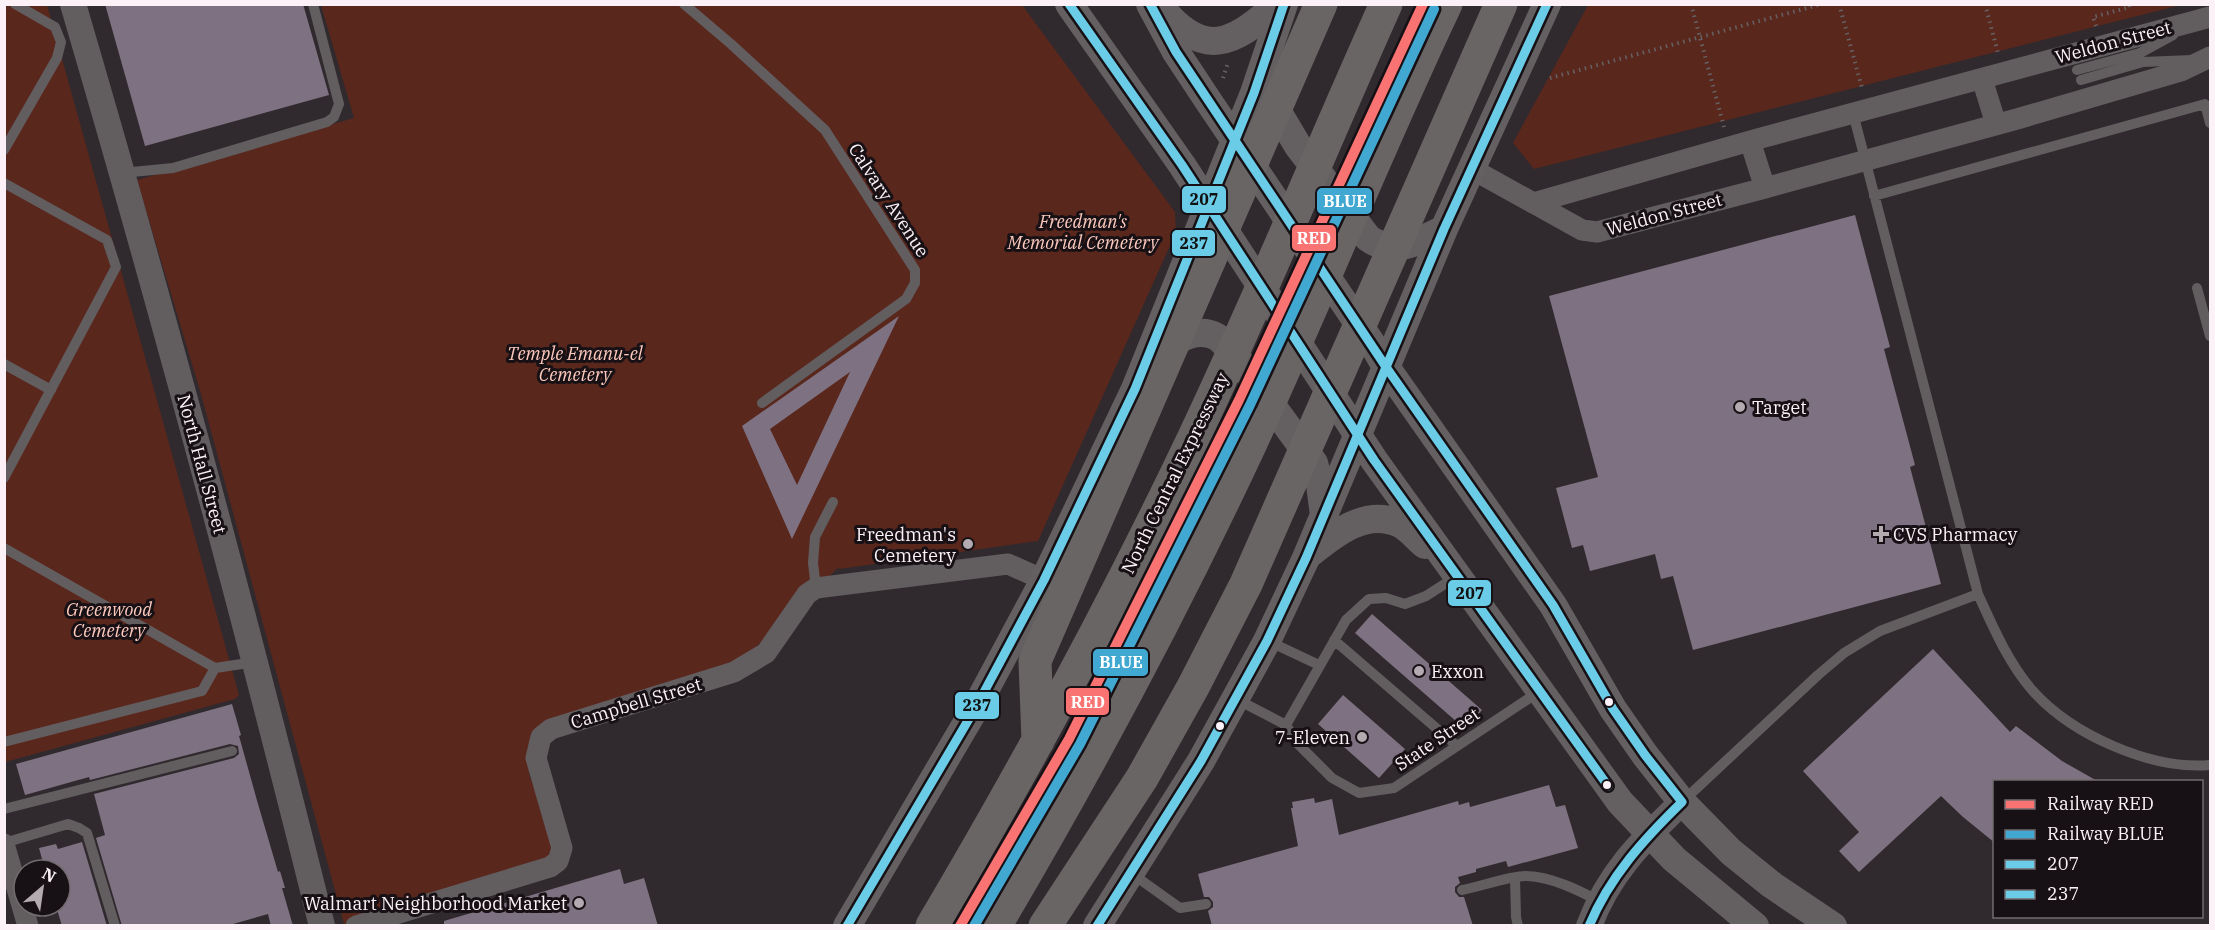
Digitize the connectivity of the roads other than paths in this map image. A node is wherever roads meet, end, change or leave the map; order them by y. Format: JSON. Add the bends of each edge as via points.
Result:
{"nodes":[{"id":1,"x":15,"y":4,"type":"edge"},
{"id":2,"x":73,"y":4,"type":"edge"},
{"id":3,"x":313,"y":4,"type":"edge"},
{"id":4,"x":684,"y":4,"type":"edge"},
{"id":5,"x":1069,"y":4,"type":"edge"},
{"id":6,"x":1150,"y":4,"type":"edge"},
{"id":7,"x":1158,"y":4,"type":"edge"},
{"id":8,"x":1277,"y":4,"type":"edge"},
{"id":9,"x":1285,"y":4,"type":"edge"},
{"id":10,"x":1321,"y":4,"type":"edge"},
{"id":11,"x":1386,"y":4,"type":"edge"},
{"id":12,"x":1446,"y":4,"type":"edge"},
{"id":13,"x":1501,"y":4,"type":"edge"},
{"id":14,"x":1547,"y":4,"type":"edge"},
{"id":15,"x":2208,"y":17,"type":"edge"},
{"id":16,"x":2206,"y":58,"type":"edge"},
{"id":17,"x":1982,"y":79,"type":"junction"},
{"id":18,"x":1853,"y":113,"type":"junction"},
{"id":19,"x":2211,"y":123,"type":"edge"},
{"id":20,"x":1996,"y":124,"type":"junction"},
{"id":21,"x":1750,"y":141,"type":"junction"},
{"id":22,"x":4,"y":150,"type":"edge"},
{"id":23,"x":1242,"y":151,"type":"junction"},
{"id":24,"x":1865,"y":160,"type":"junction"},
{"id":25,"x":1472,"y":170,"type":"junction"},
{"id":26,"x":122,"y":173,"type":"junction"},
{"id":27,"x":4,"y":183,"type":"edge"},
{"id":28,"x":1765,"y":188,"type":"junction"},
{"id":29,"x":1874,"y":196,"type":"junction"},
{"id":30,"x":1533,"y":202,"type":"junction"},
{"id":31,"x":1216,"y":216,"type":"junction"},
{"id":32,"x":1444,"y":229,"type":"junction"},
{"id":33,"x":2197,"y":288,"type":"dead end"},
{"id":34,"x":2211,"y":336,"type":"edge"},
{"id":35,"x":1381,"y":358,"type":"junction"},
{"id":36,"x":4,"y":364,"type":"edge"},
{"id":37,"x":1135,"y":389,"type":"junction"},
{"id":38,"x":51,"y":390,"type":"junction"},
{"id":39,"x":762,"y":403,"type":"dead end"},
{"id":40,"x":1351,"y":426,"type":"junction"},
{"id":41,"x":4,"y":478,"type":"edge"},
{"id":42,"x":833,"y":502,"type":"dead end"},
{"id":43,"x":1324,"y":515,"type":"junction"},
{"id":44,"x":4,"y":549,"type":"edge"},
{"id":45,"x":1306,"y":558,"type":"junction"},
{"id":46,"x":1454,"y":572,"type":"junction"},
{"id":47,"x":1044,"y":580,"type":"junction"},
{"id":48,"x":816,"y":588,"type":"junction"},
{"id":49,"x":1978,"y":594,"type":"junction"},
{"id":50,"x":1334,"y":640,"type":"junction"},
{"id":51,"x":1267,"y":641,"type":"junction"},
{"id":52,"x":255,"y":662,"type":"junction"},
{"id":53,"x":1319,"y":665,"type":"junction"},
{"id":54,"x":215,"y":668,"type":"junction"},
{"id":55,"x":1540,"y":691,"type":"junction"},
{"id":56,"x":1235,"y":699,"type":"junction"},
{"id":57,"x":1286,"y":725,"type":"junction"},
{"id":58,"x":1038,"y":741,"type":"junction"},
{"id":59,"x":4,"y":742,"type":"edge"},
{"id":60,"x":1457,"y":746,"type":"junction"},
{"id":61,"x":232,"y":752,"type":"dead end"},
{"id":62,"x":2211,"y":765,"type":"edge"},
{"id":63,"x":1682,"y":802,"type":"junction"},
{"id":64,"x":4,"y":809,"type":"edge"},
{"id":65,"x":1648,"y":835,"type":"junction"},
{"id":66,"x":4,"y":844,"type":"edge"},
{"id":67,"x":1131,"y":873,"type":"junction"},
{"id":68,"x":1515,"y":878,"type":"junction"},
{"id":69,"x":1462,"y":890,"type":"dead end"},
{"id":70,"x":1599,"y":901,"type":"junction"},
{"id":71,"x":1206,"y":904,"type":"dead end"},
{"id":72,"x":28,"y":926,"type":"edge"},
{"id":73,"x":115,"y":926,"type":"edge"},
{"id":74,"x":322,"y":926,"type":"edge"},
{"id":75,"x":356,"y":926,"type":"edge"},
{"id":76,"x":847,"y":926,"type":"edge"},
{"id":77,"x":932,"y":926,"type":"edge"},
{"id":78,"x":995,"y":926,"type":"edge"},
{"id":79,"x":1045,"y":926,"type":"edge"},
{"id":80,"x":1097,"y":926,"type":"edge"},
{"id":81,"x":1518,"y":926,"type":"edge"},
{"id":82,"x":1589,"y":926,"type":"edge"},
{"id":83,"x":1755,"y":926,"type":"edge"},
{"id":84,"x":1833,"y":926,"type":"edge"}],
"edges":[{"from":1,"to":22,"type":"lane","via":[[55,27],[61,42],[57,58]]},
{"from":2,"to":26,"type":"street","name":"North Hall Street"},
{"from":3,"to":26,"type":"lane","via":[[339,104],[327,122],[172,168]]},
{"from":4,"to":39,"type":"lane","name":"Calvary Avenue","via":[[825,130],[915,270],[915,283],[906,299]]},
{"from":5,"to":31,"type":"main road"},
{"from":6,"to":23,"type":"main road","via":[[1176,52]]},
{"from":7,"to":8,"type":"main road","via":[[1186,31],[1206,41],[1219,42],[1241,34]]},
{"from":9,"to":23,"type":"main road"},
{"from":9,"to":32,"type":"main road","via":[[1275,87],[1279,114],[1298,146],[1368,238],[1384,246],[1411,245]]},
{"from":10,"to":58,"type":"highway","via":[[1035,661]]},
{"from":11,"to":58,"type":"highway","name":"North Central Expressway","via":[[1194,437]]},
{"from":12,"to":78,"type":"highway","via":[[1203,544],[1094,753]]},
{"from":13,"to":79,"type":"highway","via":[[1246,584],[1142,778]]},
{"from":14,"to":25,"type":"main road"},
{"from":15,"to":16,"type":"lane","via":[[2140,53],[2079,75],[2143,62]]},
{"from":15,"to":17,"type":"street","name":"Weldon Street"},
{"from":16,"to":20,"type":"street","name":"Weldon Street","via":[[2181,71]]},
{"from":17,"to":18,"type":"street","name":"Weldon Street"},
{"from":17,"to":20,"type":"street"},
{"from":18,"to":21,"type":"street","name":"Weldon Street"},
{"from":18,"to":24,"type":"lane"},
{"from":19,"to":29,"type":"lane","via":[[2205,104]]},
{"from":20,"to":24,"type":"street","name":"Weldon Street"},
{"from":21,"to":28,"type":"street"},
{"from":21,"to":30,"type":"street","name":"Weldon Street"},
{"from":23,"to":31,"type":"main road"},
{"from":23,"to":35,"type":"main road"},
{"from":24,"to":28,"type":"street","name":"Weldon Street"},
{"from":24,"to":29,"type":"lane"},
{"from":25,"to":30,"type":"street","name":"Weldon Street"},
{"from":25,"to":32,"type":"main road"},
{"from":26,"to":52,"type":"street","name":"North Hall Street"},
{"from":27,"to":38,"type":"lane","via":[[107,240],[116,267]]},
{"from":28,"to":30,"type":"street","name":"Weldon Street","via":[[1597,232],[1582,230]]},
{"from":29,"to":49,"type":"lane"},
{"from":31,"to":37,"type":"main road"},
{"from":31,"to":40,"type":"main road"},
{"from":32,"to":35,"type":"main road"},
{"from":33,"to":34,"type":"lane"},
{"from":35,"to":40,"type":"main road"},
{"from":35,"to":63,"type":"main road","via":[[1553,605],[1613,709]]},
{"from":36,"to":38,"type":"lane"},
{"from":37,"to":43,"type":"main road","via":[[1168,347],[1181,338],[1193,334],[1217,337],[1232,351],[1314,463]]},
{"from":37,"to":47,"type":"main road"},
{"from":38,"to":41,"type":"lane"},
{"from":40,"to":43,"type":"main road"},
{"from":40,"to":46,"type":"main road"},
{"from":42,"to":48,"type":"lane","via":[[815,537]]},
{"from":43,"to":45,"type":"main road"},
{"from":44,"to":54,"type":"lane"},
{"from":45,"to":46,"type":"main road","via":[[1350,525],[1385,520],[1400,524]]},
{"from":45,"to":51,"type":"main road"},
{"from":46,"to":50,"type":"lane","via":[[1426,596],[1405,604],[1369,598],[1346,620]]},
{"from":46,"to":55,"type":"main road"},
{"from":47,"to":48,"type":"street","via":[[1008,564]]},
{"from":47,"to":76,"type":"main road","via":[[976,707]]},
{"from":48,"to":75,"type":"street","name":"Campbell Street","via":[[807,594],[766,653],[751,663],[734,672],[551,729],[541,737],[537,758],[561,854],[550,867]]},
{"from":49,"to":62,"type":"lane","via":[[2003,646],[2031,688],[2069,722],[2100,740],[2151,760]]},
{"from":49,"to":63,"type":"lane","via":[[1880,632],[1844,653]]},
{"from":50,"to":53,"type":"lane"},
{"from":50,"to":60,"type":"lane"},
{"from":51,"to":53,"type":"lane"},
{"from":51,"to":56,"type":"main road"},
{"from":52,"to":54,"type":"lane"},
{"from":52,"to":74,"type":"street","name":"North Hall Street"},
{"from":53,"to":57,"type":"lane"},
{"from":54,"to":59,"type":"lane","via":[[202,691]]},
{"from":55,"to":60,"type":"lane","name":"State Street"},
{"from":55,"to":65,"type":"main road"},
{"from":56,"to":57,"type":"lane","name":"State Street"},
{"from":56,"to":67,"type":"main road"},
{"from":57,"to":60,"type":"lane","name":"State Street","via":[[1298,744],[1332,778],[1359,793],[1394,788]]},
{"from":58,"to":77,"type":"highway","name":"North Central Expressway"},
{"from":61,"to":64,"type":"lane"},
{"from":63,"to":65,"type":"street"},
{"from":63,"to":84,"type":"main road","via":[[1731,852]]},
{"from":65,"to":70,"type":"street","via":[[1626,858]]},
{"from":65,"to":83,"type":"main road"},
{"from":66,"to":72,"type":"street"},
{"from":66,"to":73,"type":"lane","via":[[68,824],[87,833]]},
{"from":67,"to":71,"type":"lane","via":[[1180,908]]},
{"from":67,"to":80,"type":"main road"},
{"from":68,"to":69,"type":"lane"},
{"from":68,"to":70,"type":"lane","via":[[1547,880]]},
{"from":68,"to":81,"type":"lane"},
{"from":70,"to":82,"type":"street"}]}
